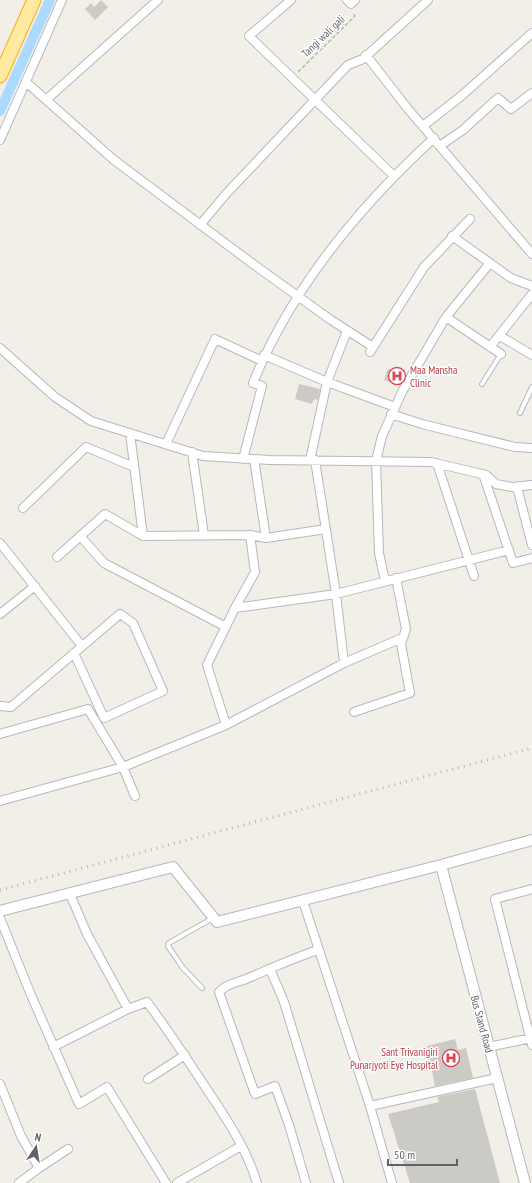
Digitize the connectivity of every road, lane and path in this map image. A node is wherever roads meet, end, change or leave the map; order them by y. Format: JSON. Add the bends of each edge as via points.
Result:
{"nodes":[{"id":1,"x":34,"y":0,"type":"edge"},
{"id":2,"x":62,"y":0,"type":"edge"},
{"id":3,"x":158,"y":0,"type":"edge"},
{"id":4,"x":291,"y":0,"type":"edge"},
{"id":5,"x":428,"y":0,"type":"edge"},
{"id":6,"x":351,"y":1,"type":"edge"},
{"id":7,"x":282,"y":3,"type":"edge"},
{"id":8,"x":532,"y":33,"type":"edge"},
{"id":9,"x":366,"y":56,"type":"junction"},
{"id":10,"x":1,"y":72,"type":"edge"},
{"id":11,"x":292,"y":77,"type":"junction"},
{"id":12,"x":26,"y":82,"type":"junction"},
{"id":13,"x":532,"y":93,"type":"edge"},
{"id":14,"x":47,"y":99,"type":"junction"},
{"id":15,"x":314,"y":99,"type":"junction"},
{"id":16,"x":423,"y":126,"type":"junction"},
{"id":17,"x":434,"y":138,"type":"junction"},
{"id":18,"x":0,"y":140,"type":"edge"},
{"id":19,"x":441,"y":145,"type":"junction"},
{"id":20,"x":394,"y":176,"type":"junction"},
{"id":21,"x":470,"y":219,"type":"dead end"},
{"id":22,"x":200,"y":225,"type":"junction"},
{"id":23,"x":452,"y":236,"type":"junction"},
{"id":24,"x":532,"y":254,"type":"edge"},
{"id":25,"x":490,"y":264,"type":"junction"},
{"id":26,"x":532,"y":286,"type":"edge"},
{"id":27,"x":532,"y":294,"type":"edge"},
{"id":28,"x":298,"y":296,"type":"junction"},
{"id":29,"x":529,"y":305,"type":"edge"},
{"id":30,"x":446,"y":318,"type":"junction"},
{"id":31,"x":347,"y":330,"type":"junction"},
{"id":32,"x":500,"y":336,"type":"junction"},
{"id":33,"x":490,"y":347,"type":"junction"},
{"id":34,"x":0,"y":348,"type":"edge"},
{"id":35,"x":501,"y":354,"type":"joint"},
{"id":36,"x":532,"y":355,"type":"edge"},
{"id":37,"x":263,"y":358,"type":"junction"},
{"id":38,"x":328,"y":382,"type":"junction"},
{"id":39,"x":482,"y":384,"type":"dead end"},
{"id":40,"x":532,"y":386,"type":"edge"},
{"id":41,"x":393,"y":411,"type":"junction"},
{"id":42,"x":520,"y":413,"type":"dead end"},
{"id":43,"x":130,"y":433,"type":"junction"},
{"id":44,"x":166,"y":444,"type":"junction"},
{"id":45,"x":532,"y":448,"type":"edge"},
{"id":46,"x":192,"y":452,"type":"junction"},
{"id":47,"x":243,"y":458,"type":"junction"},
{"id":48,"x":254,"y":459,"type":"junction"},
{"id":49,"x":313,"y":460,"type":"junction"},
{"id":50,"x":376,"y":461,"type":"junction"},
{"id":51,"x":437,"y":464,"type":"junction"},
{"id":52,"x":134,"y":467,"type":"junction"},
{"id":53,"x":483,"y":474,"type":"junction"},
{"id":54,"x":532,"y":485,"type":"edge"},
{"id":55,"x":517,"y":487,"type":"junction"},
{"id":56,"x":23,"y":508,"type":"dead end"},
{"id":57,"x":326,"y":529,"type":"junction"},
{"id":58,"x":204,"y":535,"type":"junction"},
{"id":59,"x":250,"y":535,"type":"junction"},
{"id":60,"x":80,"y":536,"type":"junction"},
{"id":61,"x":143,"y":536,"type":"junction"},
{"id":62,"x":266,"y":538,"type":"junction"},
{"id":63,"x":0,"y":543,"type":"edge"},
{"id":64,"x":532,"y":545,"type":"edge"},
{"id":65,"x":509,"y":550,"type":"junction"},
{"id":66,"x":57,"y":557,"type":"dead end"},
{"id":67,"x":532,"y":558,"type":"edge"},
{"id":68,"x":469,"y":560,"type":"junction"},
{"id":69,"x":474,"y":576,"type":"dead end"},
{"id":70,"x":396,"y":578,"type":"junction"},
{"id":71,"x":385,"y":581,"type":"junction"},
{"id":72,"x":35,"y":586,"type":"junction"},
{"id":73,"x":336,"y":594,"type":"junction"},
{"id":74,"x":235,"y":608,"type":"junction"},
{"id":75,"x":0,"y":614,"type":"edge"},
{"id":76,"x":226,"y":627,"type":"junction"},
{"id":77,"x":402,"y":638,"type":"junction"},
{"id":78,"x":82,"y":646,"type":"junction"},
{"id":79,"x":74,"y":653,"type":"junction"},
{"id":80,"x":344,"y":663,"type":"junction"},
{"id":81,"x":0,"y":706,"type":"edge"},
{"id":82,"x":354,"y":712,"type":"dead end"},
{"id":83,"x":226,"y":725,"type":"junction"},
{"id":84,"x":0,"y":734,"type":"edge"},
{"id":85,"x":123,"y":767,"type":"junction"},
{"id":86,"x":135,"y":796,"type":"dead end"},
{"id":87,"x":0,"y":801,"type":"edge"},
{"id":88,"x":532,"y":840,"type":"edge"},
{"id":89,"x":441,"y":866,"type":"junction"},
{"id":90,"x":532,"y":889,"type":"edge"},
{"id":91,"x":70,"y":894,"type":"junction"},
{"id":92,"x":302,"y":901,"type":"junction"},
{"id":93,"x":0,"y":911,"type":"edge"},
{"id":94,"x":0,"y":918,"type":"edge"},
{"id":95,"x":213,"y":918,"type":"junction"},
{"id":96,"x":318,"y":950,"type":"junction"},
{"id":97,"x":270,"y":969,"type":"junction"},
{"id":98,"x":202,"y":988,"type":"dead end"},
{"id":99,"x":128,"y":1009,"type":"junction"},
{"id":100,"x":531,"y":1040,"type":"edge"},
{"id":101,"x":54,"y":1047,"type":"junction"},
{"id":102,"x":488,"y":1047,"type":"junction"},
{"id":103,"x":184,"y":1055,"type":"junction"},
{"id":104,"x":497,"y":1078,"type":"junction"},
{"id":105,"x":148,"y":1079,"type":"dead end"},
{"id":106,"x":0,"y":1084,"type":"edge"},
{"id":107,"x":370,"y":1106,"type":"junction"},
{"id":108,"x":241,"y":1146,"type":"junction"},
{"id":109,"x":68,"y":1149,"type":"dead end"},
{"id":110,"x":39,"y":1168,"type":"junction"},
{"id":111,"x":193,"y":1179,"type":"edge"},
{"id":112,"x":20,"y":1182,"type":"edge"},
{"id":113,"x":166,"y":1183,"type":"edge"},
{"id":114,"x":176,"y":1183,"type":"edge"},
{"id":115,"x":257,"y":1183,"type":"edge"},
{"id":116,"x":306,"y":1183,"type":"edge"},
{"id":117,"x":339,"y":1183,"type":"edge"},
{"id":118,"x":392,"y":1183,"type":"edge"},
{"id":119,"x":525,"y":1183,"type":"edge"}],
"edges":[{"from":1,"to":10,"type":"highway"},
{"from":2,"to":12,"type":"street"},
{"from":3,"to":14,"type":"street"},
{"from":4,"to":7,"type":"street"},
{"from":5,"to":9,"type":"street"},
{"from":6,"to":11,"type":"path","name":"Tangi wali gali","via":[[349,8],[355,16]]},
{"from":7,"to":11,"type":"street","via":[[249,36]]},
{"from":8,"to":16,"type":"street"},
{"from":9,"to":15,"type":"street","via":[[348,65]]},
{"from":9,"to":16,"type":"street"},
{"from":11,"to":15,"type":"street"},
{"from":12,"to":14,"type":"street"},
{"from":12,"to":18,"type":"street"},
{"from":13,"to":19,"type":"street","via":[[511,109],[498,98],[463,130]]},
{"from":14,"to":22,"type":"street","via":[[114,160]]},
{"from":15,"to":20,"type":"street"},
{"from":15,"to":22,"type":"street"},
{"from":16,"to":17,"type":"street"},
{"from":17,"to":19,"type":"street"},
{"from":17,"to":20,"type":"street"},
{"from":19,"to":24,"type":"street"},
{"from":20,"to":28,"type":"street","via":[[326,256]]},
{"from":21,"to":23,"type":"street"},
{"from":22,"to":28,"type":"street"},
{"from":23,"to":25,"type":"street"},
{"from":23,"to":31,"type":"street","via":[[414,280],[371,350]]},
{"from":25,"to":26,"type":"street","via":[[511,278]]},
{"from":25,"to":30,"type":"street"},
{"from":27,"to":29,"type":"street"},
{"from":28,"to":31,"type":"street"},
{"from":28,"to":37,"type":"street"},
{"from":29,"to":32,"type":"street"},
{"from":30,"to":33,"type":"street"},
{"from":30,"to":41,"type":"street"},
{"from":31,"to":38,"type":"street"},
{"from":32,"to":33,"type":"street"},
{"from":32,"to":36,"type":"street"},
{"from":33,"to":35,"type":"street"},
{"from":34,"to":43,"type":"street","via":[[56,397],[91,421]]},
{"from":35,"to":39,"type":"lane"},
{"from":37,"to":38,"type":"street"},
{"from":37,"to":44,"type":"street","via":[[215,339]]},
{"from":37,"to":47,"type":"street","via":[[253,383],[262,386]]},
{"from":38,"to":41,"type":"street"},
{"from":38,"to":49,"type":"street"},
{"from":40,"to":42,"type":"lane"},
{"from":41,"to":45,"type":"street","via":[[422,424],[516,447]]},
{"from":41,"to":50,"type":"street","via":[[382,436]]},
{"from":43,"to":44,"type":"street"},
{"from":43,"to":52,"type":"street"},
{"from":44,"to":46,"type":"street"},
{"from":46,"to":47,"type":"street","via":[[203,456]]},
{"from":46,"to":58,"type":"street"},
{"from":47,"to":48,"type":"street"},
{"from":48,"to":49,"type":"street"},
{"from":48,"to":62,"type":"street"},
{"from":49,"to":50,"type":"street"},
{"from":49,"to":57,"type":"street"},
{"from":50,"to":51,"type":"street"},
{"from":50,"to":71,"type":"street","via":[[379,553]]},
{"from":51,"to":53,"type":"street"},
{"from":51,"to":68,"type":"street"},
{"from":52,"to":56,"type":"street","via":[[86,447]]},
{"from":52,"to":61,"type":"street"},
{"from":53,"to":55,"type":"street","via":[[496,484]]},
{"from":53,"to":65,"type":"street"},
{"from":54,"to":55,"type":"street"},
{"from":55,"to":64,"type":"street"},
{"from":57,"to":62,"type":"street"},
{"from":57,"to":73,"type":"street"},
{"from":58,"to":59,"type":"street"},
{"from":58,"to":61,"type":"street"},
{"from":59,"to":62,"type":"street"},
{"from":59,"to":74,"type":"street","via":[[255,572]]},
{"from":60,"to":61,"type":"street","via":[[105,514]]},
{"from":60,"to":66,"type":"street"},
{"from":60,"to":76,"type":"street","via":[[104,563]]},
{"from":63,"to":72,"type":"street"},
{"from":65,"to":67,"type":"street","via":[[513,563]]},
{"from":65,"to":68,"type":"street"},
{"from":68,"to":69,"type":"street"},
{"from":68,"to":70,"type":"street"},
{"from":70,"to":71,"type":"street"},
{"from":70,"to":77,"type":"street","via":[[406,628]]},
{"from":71,"to":73,"type":"street"},
{"from":72,"to":75,"type":"street"},
{"from":72,"to":78,"type":"street"},
{"from":73,"to":74,"type":"street"},
{"from":73,"to":80,"type":"street"},
{"from":74,"to":76,"type":"street"},
{"from":76,"to":83,"type":"street","via":[[207,665]]},
{"from":77,"to":80,"type":"street"},
{"from":77,"to":82,"type":"street","via":[[410,693]]},
{"from":78,"to":79,"type":"street"},
{"from":78,"to":79,"type":"street","via":[[120,614],[133,623],[164,691],[104,718]]},
{"from":79,"to":81,"type":"street","via":[[11,707]]},
{"from":80,"to":83,"type":"street"},
{"from":83,"to":85,"type":"street"},
{"from":84,"to":85,"type":"street","via":[[88,709]]},
{"from":85,"to":86,"type":"street"},
{"from":85,"to":87,"type":"street"},
{"from":88,"to":89,"type":"street"},
{"from":89,"to":92,"type":"street"},
{"from":89,"to":102,"type":"street","name":"Bus Stand Road"},
{"from":90,"to":100,"type":"street","via":[[495,898]]},
{"from":91,"to":93,"type":"street"},
{"from":91,"to":95,"type":"street","via":[[173,868]]},
{"from":91,"to":99,"type":"street","via":[[87,934]]},
{"from":92,"to":95,"type":"street","via":[[217,922]]},
{"from":92,"to":96,"type":"street"},
{"from":94,"to":101,"type":"street"},
{"from":95,"to":98,"type":"lane","via":[[169,943],[168,946],[183,968]]},
{"from":96,"to":97,"type":"street"},
{"from":96,"to":107,"type":"street"},
{"from":97,"to":116,"type":"street","via":[[241,981],[226,984],[219,992],[255,1094],[275,1086]]},
{"from":97,"to":117,"type":"street","via":[[284,1002]]},
{"from":99,"to":101,"type":"street"},
{"from":99,"to":103,"type":"street","via":[[147,1002]]},
{"from":100,"to":102,"type":"street"},
{"from":101,"to":113,"type":"street","via":[[79,1104],[107,1087]]},
{"from":102,"to":104,"type":"street","name":"Bus Stand Road"},
{"from":103,"to":105,"type":"street"},
{"from":103,"to":108,"type":"street"},
{"from":104,"to":107,"type":"street"},
{"from":104,"to":119,"type":"street","name":"Bus Stand Road"},
{"from":106,"to":110,"type":"street","via":[[21,1136]]},
{"from":107,"to":118,"type":"street"},
{"from":108,"to":111,"type":"street"},
{"from":108,"to":115,"type":"street"},
{"from":109,"to":110,"type":"street"},
{"from":110,"to":112,"type":"street"},
{"from":111,"to":114,"type":"street"}]}
